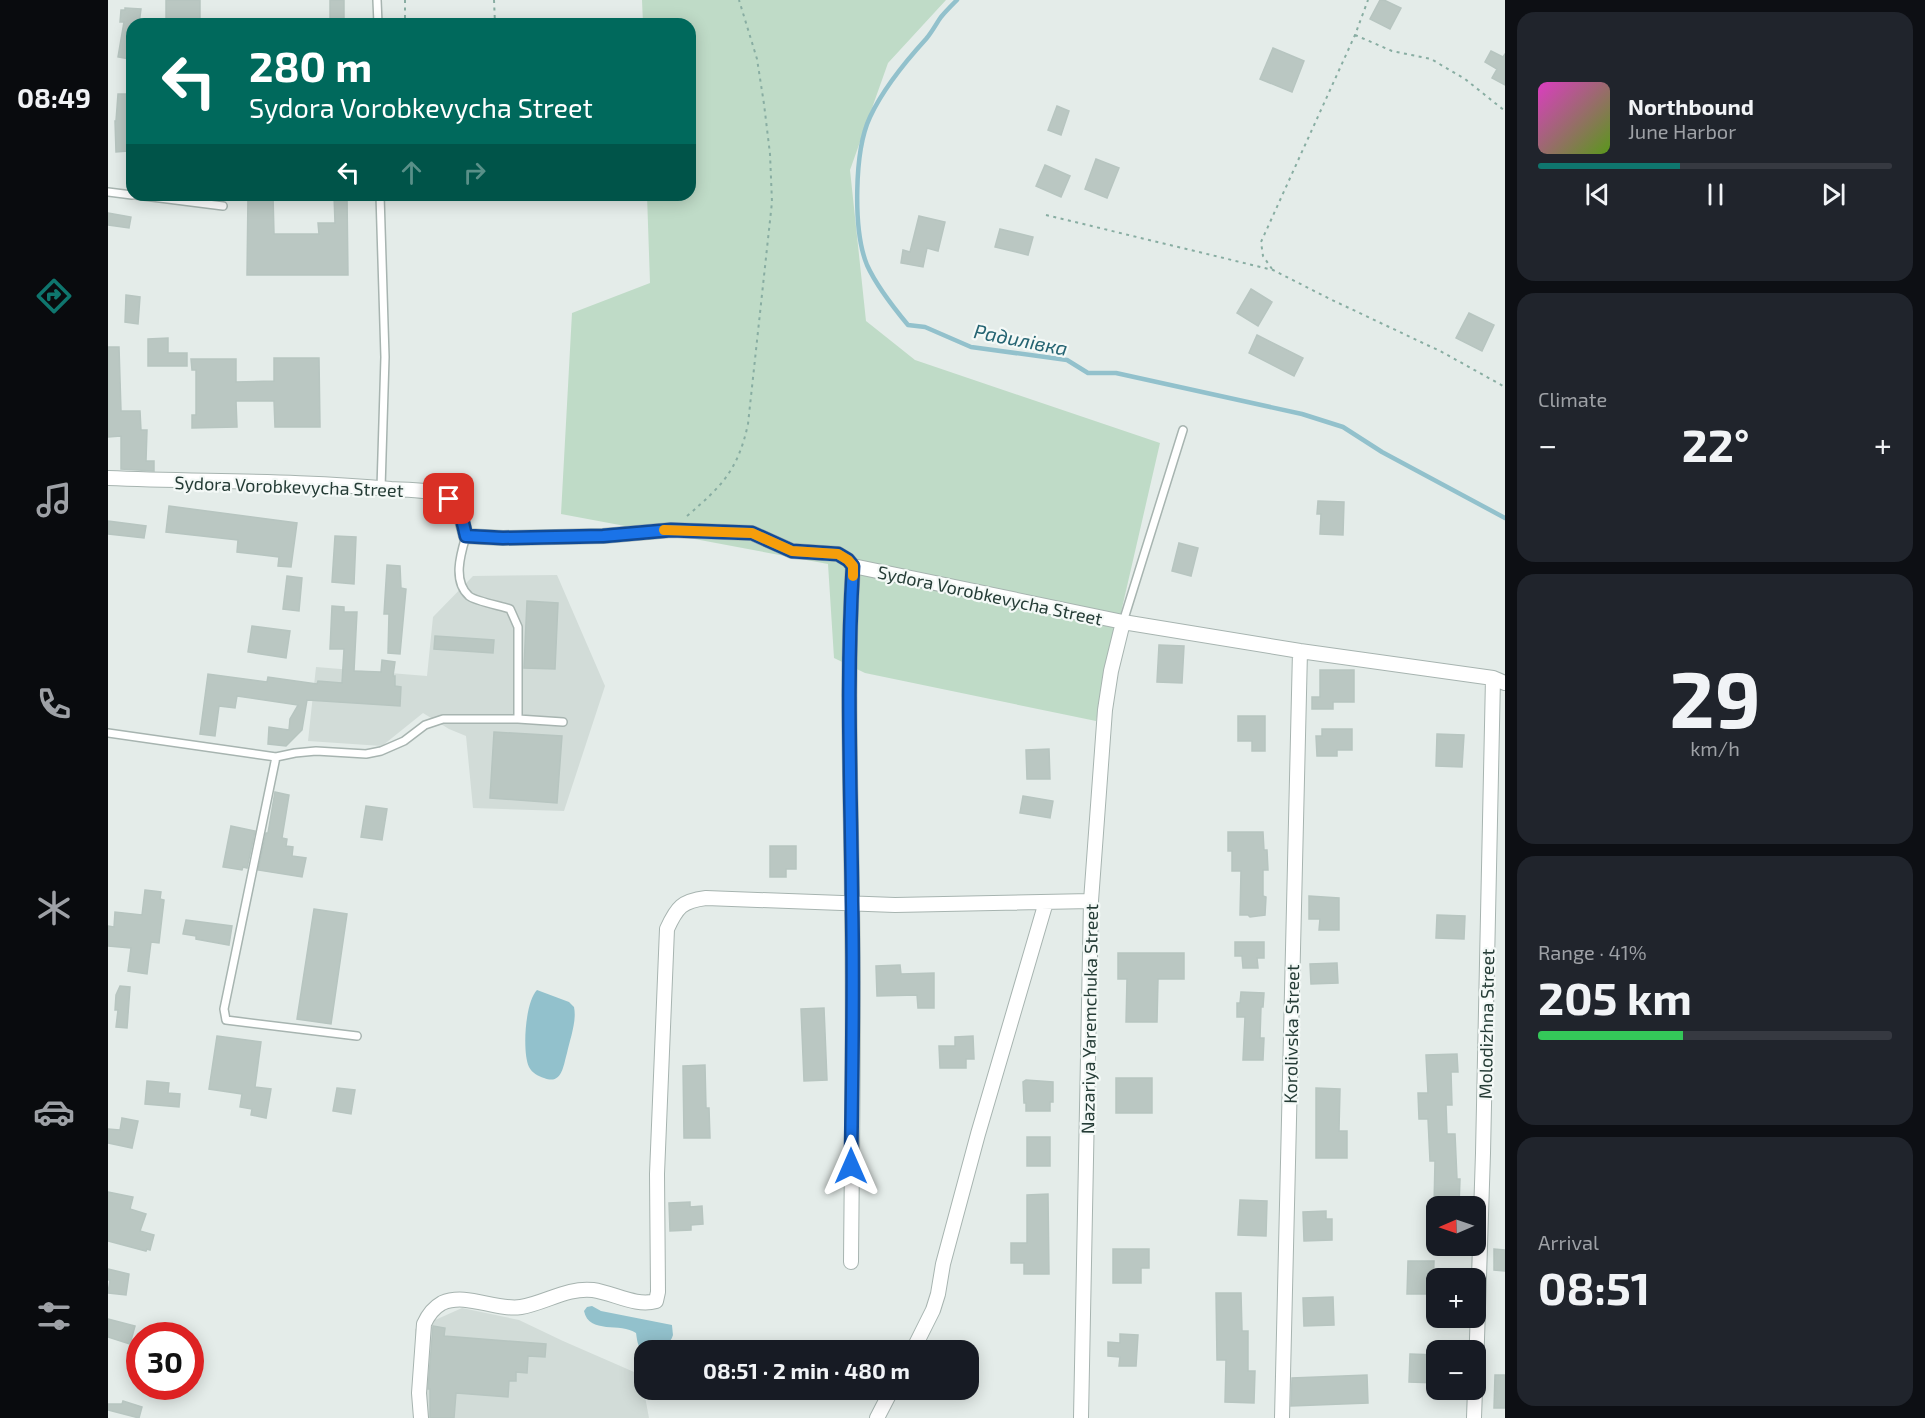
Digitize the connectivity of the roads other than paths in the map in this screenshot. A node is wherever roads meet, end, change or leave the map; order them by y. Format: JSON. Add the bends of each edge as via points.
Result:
{"nodes":[{"id":1,"x":377,"y":0,"type":"edge"},
{"id":2,"x":378,"y":18,"type":"edge"},
{"id":3,"x":108,"y":192,"type":"edge"},
{"id":4,"x":126,"y":194,"type":"edge"},
{"id":5,"x":183,"y":201,"type":"edge"},
{"id":6,"x":381,"y":201,"type":"edge"},
{"id":7,"x":223,"y":206,"type":"dead end"},
{"id":8,"x":1182,"y":430,"type":"dead end"},
{"id":9,"x":108,"y":478,"type":"edge"},
{"id":10,"x":381,"y":488,"type":"junction"},
{"id":11,"x":466,"y":536,"type":"junction"},
{"id":12,"x":853,"y":566,"type":"junction"},
{"id":13,"x":1123,"y":622,"type":"junction"},
{"id":14,"x":1300,"y":651,"type":"junction"},
{"id":15,"x":1499,"y":680,"type":"edge"},
{"id":16,"x":518,"y":719,"type":"junction"},
{"id":17,"x":563,"y":722,"type":"dead end"},
{"id":18,"x":108,"y":733,"type":"edge"},
{"id":19,"x":276,"y":758,"type":"junction"},
{"id":20,"x":1091,"y":901,"type":"junction"},
{"id":21,"x":1046,"y":902,"type":"junction"},
{"id":22,"x":852,"y":903,"type":"junction"},
{"id":23,"x":357,"y":1036,"type":"dead end"},
{"id":24,"x":851,"y":1262,"type":"dead end"},
{"id":25,"x":918,"y":1340,"type":"edge"},
{"id":26,"x":1477,"y":1340,"type":"edge"},
{"id":27,"x":886,"y":1400,"type":"edge"},
{"id":28,"x":1475,"y":1400,"type":"edge"},
{"id":29,"x":420,"y":1418,"type":"edge"},
{"id":30,"x":877,"y":1418,"type":"edge"},
{"id":31,"x":1081,"y":1418,"type":"edge"},
{"id":32,"x":1282,"y":1418,"type":"edge"},
{"id":33,"x":1474,"y":1418,"type":"edge"}],
"edges":[{"from":1,"to":2,"type":"lane"},
{"from":3,"to":4,"type":"lane"},
{"from":5,"to":7,"type":"lane"},
{"from":6,"to":10,"type":"lane","via":[[385,357]]},
{"from":8,"to":13,"type":"lane"},
{"from":9,"to":10,"type":"street","name":"Sydora Vorobkevycha Street"},
{"from":10,"to":11,"type":"street","name":"Sydora Vorobkevycha Street","via":[[449,499],[462,519]]},
{"from":11,"to":12,"type":"street","name":"Sydora Vorobkevycha Street","via":[[603,536],[671,530],[752,533],[792,551],[838,554]]},
{"from":11,"to":16,"type":"lane","via":[[459,559],[461,584],[469,597],[510,609],[518,627]]},
{"from":12,"to":13,"type":"street","name":"Sydora Vorobkevycha Street"},
{"from":12,"to":22,"type":"street","via":[[848,737]]},
{"from":13,"to":14,"type":"street","name":"Sydora Vorobkevycha Street"},
{"from":13,"to":20,"type":"street","name":"Nazariya Yaremchuka Street","via":[[1105,710]]},
{"from":14,"to":15,"type":"street","name":"Sydora Vorobkevycha Street"},
{"from":14,"to":32,"type":"street","name":"Korolivska Street"},
{"from":15,"to":26,"type":"street","name":"Molodizhna Street"},
{"from":16,"to":17,"type":"lane"},
{"from":16,"to":19,"type":"lane","via":[[443,719],[381,751],[295,753]]},
{"from":18,"to":19,"type":"lane"},
{"from":19,"to":23,"type":"lane","via":[[224,1009],[226,1020]]},
{"from":20,"to":21,"type":"street"},
{"from":20,"to":31,"type":"street","name":"Nazariya Yaremchuka Street"},
{"from":21,"to":22,"type":"street"},
{"from":21,"to":25,"type":"street","via":[[978,1134],[936,1302]]},
{"from":22,"to":24,"type":"street"},
{"from":22,"to":29,"type":"street","via":[[706,898],[689,900],[675,910],[667,929],[656,1300],[646,1304],[591,1290],[520,1307],[455,1300],[441,1304],[429,1313],[424,1324]]},
{"from":27,"to":30,"type":"street"},
{"from":28,"to":33,"type":"street"}]}
